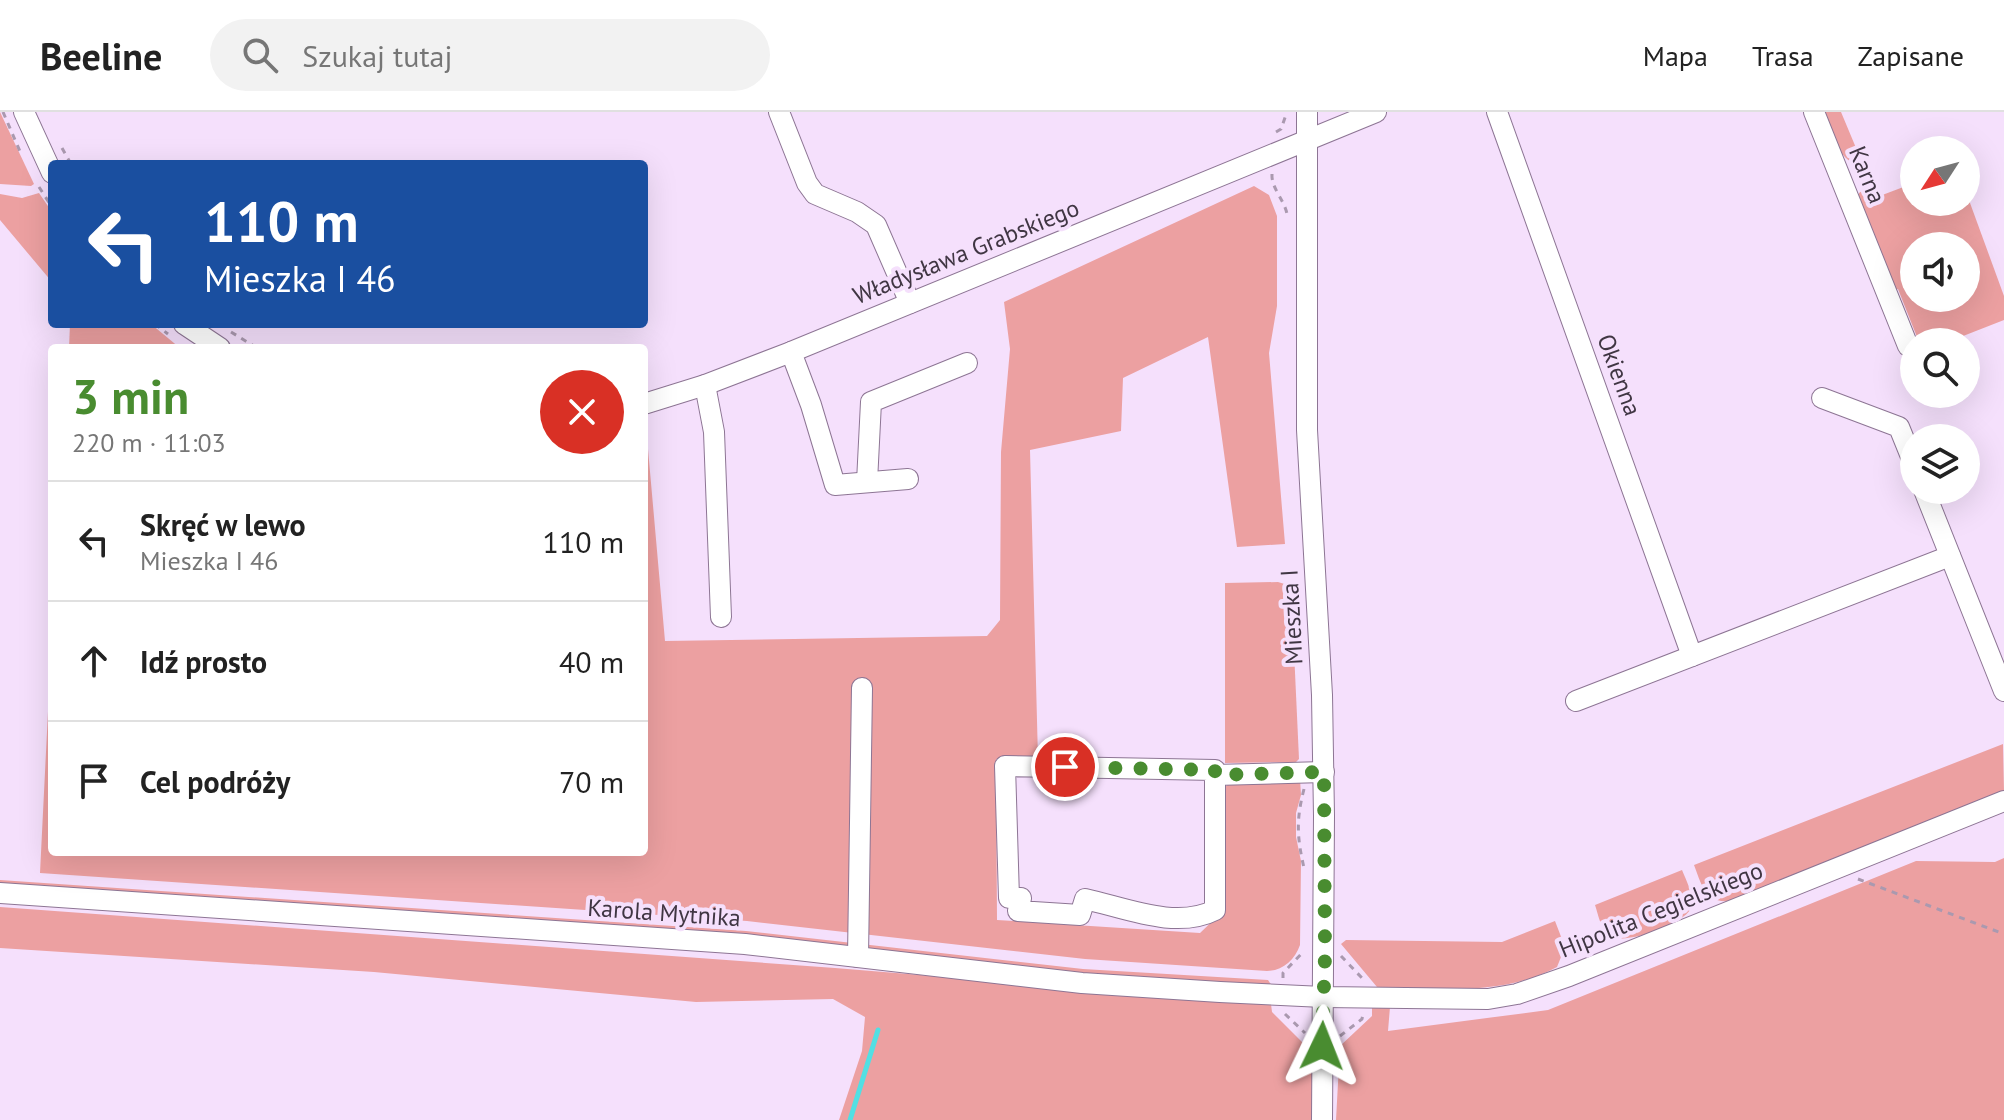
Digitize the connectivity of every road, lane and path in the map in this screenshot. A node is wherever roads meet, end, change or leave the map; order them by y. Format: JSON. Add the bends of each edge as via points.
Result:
{"nodes":[{"id":1,"x":24,"y":112,"type":"edge"},
{"id":2,"x":779,"y":112,"type":"edge"},
{"id":3,"x":1307,"y":112,"type":"edge"},
{"id":4,"x":1376,"y":112,"type":"edge"},
{"id":5,"x":1497,"y":112,"type":"edge"},
{"id":6,"x":1814,"y":112,"type":"edge"},
{"id":7,"x":1306,"y":142,"type":"junction"},
{"id":8,"x":48,"y":164,"type":"edge"},
{"id":9,"x":910,"y":303,"type":"junction"},
{"id":10,"x":194,"y":328,"type":"edge"},
{"id":11,"x":1901,"y":328,"type":"edge"},
{"id":12,"x":225,"y":340,"type":"edge"},
{"id":13,"x":791,"y":352,"type":"junction"},
{"id":14,"x":967,"y":363,"type":"dead end"},
{"id":15,"x":705,"y":385,"type":"junction"},
{"id":16,"x":1822,"y":398,"type":"dead end"},
{"id":17,"x":648,"y":403,"type":"edge"},
{"id":18,"x":1900,"y":429,"type":"edge"},
{"id":19,"x":908,"y":479,"type":"dead end"},
{"id":20,"x":867,"y":482,"type":"junction"},
{"id":21,"x":1930,"y":504,"type":"edge"},
{"id":22,"x":1950,"y":556,"type":"junction"},
{"id":23,"x":721,"y":617,"type":"dead end"},
{"id":24,"x":1692,"y":656,"type":"junction"},
{"id":25,"x":862,"y":688,"type":"dead end"},
{"id":26,"x":2004,"y":691,"type":"edge"},
{"id":27,"x":1576,"y":701,"type":"dead end"},
{"id":28,"x":1324,"y":772,"type":"junction"},
{"id":29,"x":1220,"y":774,"type":"junction"},
{"id":30,"x":1305,"y":785,"type":"dead end"},
{"id":31,"x":2004,"y":801,"type":"edge"},
{"id":32,"x":1305,"y":870,"type":"dead end"},
{"id":33,"x":1832,"y":870,"type":"junction"},
{"id":34,"x":0,"y":893,"type":"edge"},
{"id":35,"x":2004,"y":934,"type":"edge"},
{"id":36,"x":858,"y":957,"type":"junction"},
{"id":37,"x":1323,"y":997,"type":"junction"},
{"id":38,"x":1322,"y":1120,"type":"edge"}],
"edges":[{"from":1,"to":8,"type":"street"},
{"from":2,"to":9,"type":"street","via":[[807,183],[815,194],[876,225]]},
{"from":3,"to":7,"type":"street","name":"Mieszka I"},
{"from":4,"to":7,"type":"street","name":"Władysława Grabskiego"},
{"from":5,"to":24,"type":"street","name":"Okienna"},
{"from":6,"to":11,"type":"street","name":"Karna"},
{"from":7,"to":9,"type":"street","name":"Władysława Grabskiego"},
{"from":7,"to":28,"type":"street","name":"Mieszka I","via":[[1307,430]]},
{"from":9,"to":13,"type":"street","name":"Władysława Grabskiego"},
{"from":10,"to":12,"type":"street"},
{"from":13,"to":15,"type":"street","name":"Władysława Grabskiego"},
{"from":13,"to":20,"type":"street","via":[[835,485]]},
{"from":14,"to":20,"type":"street","via":[[871,402]]},
{"from":15,"to":17,"type":"street","name":"Władysława Grabskiego"},
{"from":15,"to":23,"type":"street","via":[[714,432]]},
{"from":16,"to":18,"type":"street"},
{"from":19,"to":20,"type":"street"},
{"from":21,"to":22,"type":"street"},
{"from":22,"to":24,"type":"street"},
{"from":22,"to":26,"type":"street"},
{"from":24,"to":27,"type":"street"},
{"from":25,"to":36,"type":"street"},
{"from":28,"to":29,"type":"street"},
{"from":28,"to":37,"type":"street","name":"Mieszka I"},
{"from":29,"to":29,"type":"street","via":[[1005,766],[1009,898],[1021,898],[1018,911],[1080,915],[1085,899],[1179,920],[1215,910]]},
{"from":30,"to":32,"type":"path","via":[[1297,836]]},
{"from":31,"to":33,"type":"street","name":"Hipolita Cegielskiego"},
{"from":33,"to":35,"type":"path"},
{"from":33,"to":37,"type":"street","name":"Hipolita Cegielskiego","via":[[1517,994],[1488,999]]},
{"from":34,"to":36,"type":"street","name":"Karola Mytnika","via":[[745,944]]},
{"from":36,"to":37,"type":"street","name":"Karola Mytnika","via":[[1082,983]]},
{"from":37,"to":38,"type":"street","name":"Mieszka I"}]}
